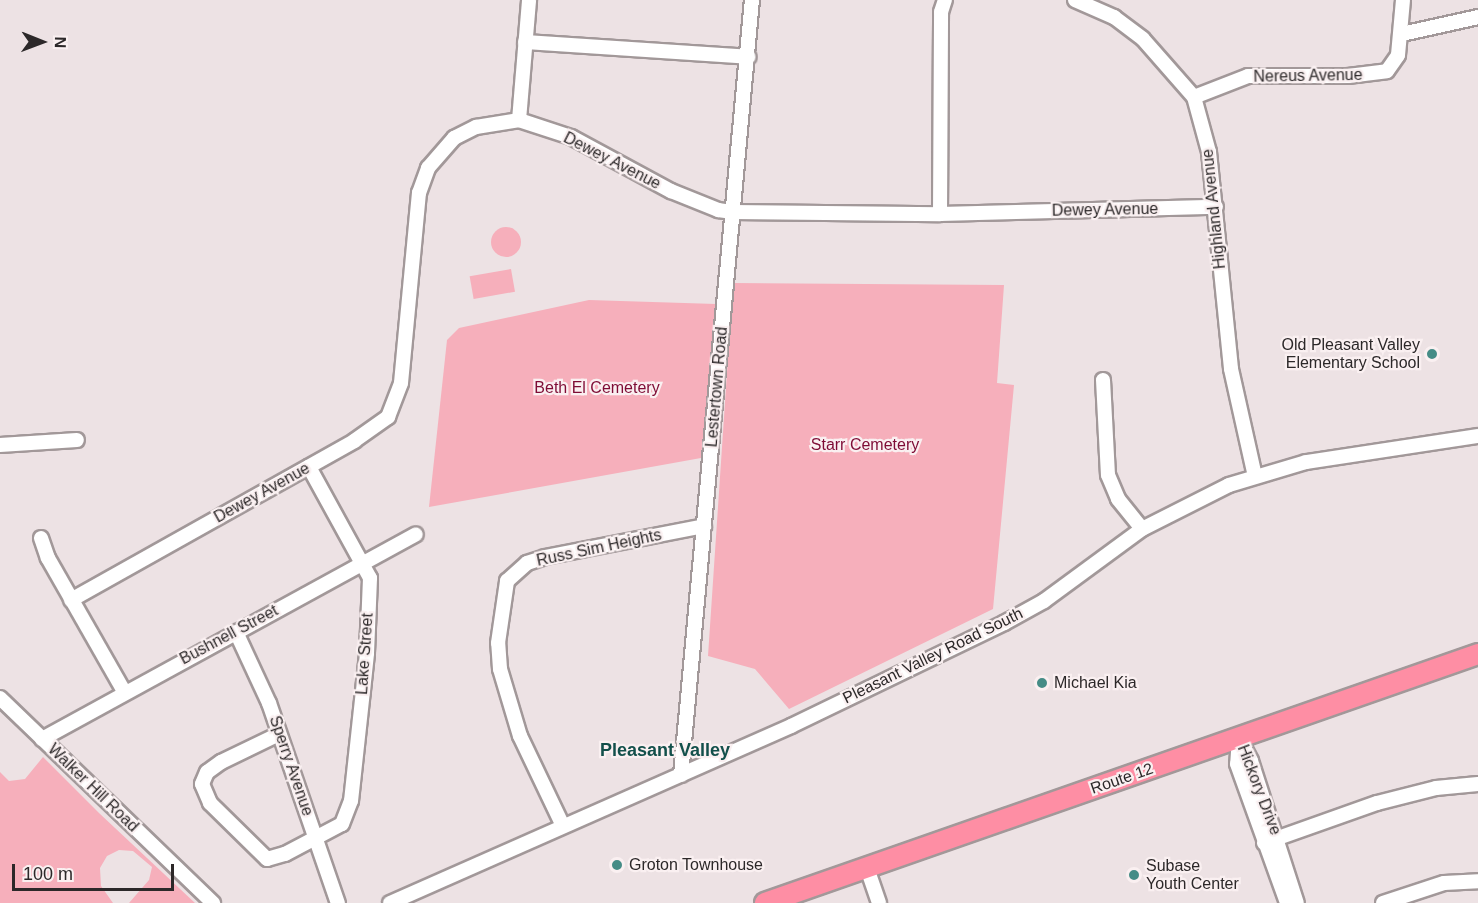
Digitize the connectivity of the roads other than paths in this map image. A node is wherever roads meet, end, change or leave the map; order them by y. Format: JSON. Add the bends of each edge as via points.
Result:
{"nodes":[{"id":1,"x":529,"y":0,"type":"edge"},
{"id":2,"x":752,"y":0,"type":"edge"},
{"id":3,"x":945,"y":0,"type":"edge"},
{"id":4,"x":1075,"y":0,"type":"edge"},
{"id":5,"x":1402,"y":0,"type":"edge"},
{"id":6,"x":1478,"y":17,"type":"edge"},
{"id":7,"x":1402,"y":34,"type":"junction"},
{"id":8,"x":525,"y":42,"type":"junction"},
{"id":9,"x":748,"y":57,"type":"junction"},
{"id":10,"x":1194,"y":97,"type":"junction"},
{"id":11,"x":519,"y":120,"type":"junction"},
{"id":12,"x":1216,"y":207,"type":"junction"},
{"id":13,"x":733,"y":212,"type":"junction"},
{"id":14,"x":940,"y":214,"type":"junction"},
{"id":15,"x":1103,"y":380,"type":"dead end"},
{"id":16,"x":1478,"y":436,"type":"edge"},
{"id":17,"x":77,"y":440,"type":"dead end"},
{"id":18,"x":0,"y":445,"type":"edge"},
{"id":19,"x":309,"y":467,"type":"junction"},
{"id":20,"x":1255,"y":476,"type":"junction"},
{"id":21,"x":704,"y":526,"type":"junction"},
{"id":22,"x":1142,"y":530,"type":"junction"},
{"id":23,"x":416,"y":534,"type":"dead end"},
{"id":24,"x":40,"y":538,"type":"dead end"},
{"id":25,"x":362,"y":563,"type":"junction"},
{"id":26,"x":71,"y":600,"type":"junction"},
{"id":27,"x":236,"y":632,"type":"junction"},
{"id":28,"x":1478,"y":654,"type":"edge"},
{"id":29,"x":124,"y":691,"type":"junction"},
{"id":30,"x":0,"y":698,"type":"edge"},
{"id":31,"x":279,"y":734,"type":"junction"},
{"id":32,"x":1239,"y":738,"type":"junction"},
{"id":33,"x":42,"y":739,"type":"junction"},
{"id":34,"x":681,"y":775,"type":"junction"},
{"id":35,"x":1478,"y":784,"type":"edge"},
{"id":36,"x":563,"y":826,"type":"junction"},
{"id":37,"x":316,"y":838,"type":"junction"},
{"id":38,"x":1277,"y":838,"type":"junction"},
{"id":39,"x":1264,"y":843,"type":"junction"},
{"id":40,"x":867,"y":868,"type":"junction"},
{"id":41,"x":1478,"y":881,"type":"edge"},
{"id":42,"x":213,"y":903,"type":"edge"},
{"id":43,"x":338,"y":903,"type":"edge"},
{"id":44,"x":390,"y":903,"type":"edge"},
{"id":45,"x":765,"y":903,"type":"edge"},
{"id":46,"x":879,"y":903,"type":"edge"},
{"id":47,"x":1287,"y":903,"type":"edge"},
{"id":48,"x":1297,"y":903,"type":"edge"},
{"id":49,"x":1383,"y":903,"type":"edge"}],
"edges":[{"from":1,"to":8,"type":"street"},
{"from":2,"to":9,"type":"street","name":"Lestertown Road"},
{"from":3,"to":14,"type":"street","via":[[941,12]]},
{"from":4,"to":10,"type":"street","name":"Highland Avenue","via":[[1114,17],[1143,39]]},
{"from":5,"to":7,"type":"street","name":"Nereus Avenue"},
{"from":6,"to":7,"type":"street"},
{"from":7,"to":10,"type":"street","name":"Nereus Avenue","via":[[1398,55],[1387,71],[1348,76],[1248,76]]},
{"from":8,"to":9,"type":"street"},
{"from":8,"to":11,"type":"street"},
{"from":9,"to":13,"type":"street","name":"Lestertown Road"},
{"from":10,"to":12,"type":"street","name":"Highland Avenue","via":[[1204,124]]},
{"from":11,"to":13,"type":"street","name":"Dewey Avenue","via":[[571,137],[671,191]]},
{"from":11,"to":19,"type":"street","name":"Dewey Avenue","via":[[476,127],[454,138],[428,168],[419,193],[396,404],[388,417]]},
{"from":12,"to":14,"type":"street","name":"Dewey Avenue"},
{"from":12,"to":20,"type":"street","name":"Highland Avenue","via":[[1231,369]]},
{"from":13,"to":14,"type":"street","name":"Dewey Avenue"},
{"from":13,"to":21,"type":"street","name":"Lestertown Road"},
{"from":15,"to":22,"type":"street","via":[[1108,475],[1118,499]]},
{"from":16,"to":20,"type":"street","name":"Pleasant Valley Road South","via":[[1306,462]]},
{"from":17,"to":18,"type":"street"},
{"from":19,"to":25,"type":"street","name":"Lake Street"},
{"from":19,"to":26,"type":"street","name":"Dewey Avenue"},
{"from":20,"to":22,"type":"street","name":"Pleasant Valley Road South"},
{"from":21,"to":34,"type":"street","name":"Lestertown Road"},
{"from":21,"to":36,"type":"street","name":"Russ Sim Heights","via":[[545,557],[521,567],[507,581],[498,632],[500,669],[520,736]]},
{"from":22,"to":34,"type":"street","name":"Pleasant Valley Road South","via":[[1044,601],[1004,623]]},
{"from":23,"to":25,"type":"street","name":"Bushnell Street"},
{"from":24,"to":26,"type":"street"},
{"from":25,"to":27,"type":"street","name":"Bushnell Street"},
{"from":25,"to":37,"type":"street","name":"Lake Street","via":[[370,578],[367,653],[351,801],[342,824]]},
{"from":26,"to":29,"type":"street"},
{"from":27,"to":29,"type":"street","name":"Bushnell Street"},
{"from":27,"to":31,"type":"street","name":"Sperry Avenue"},
{"from":28,"to":32,"type":"highway","name":"Route 12"},
{"from":29,"to":33,"type":"street","name":"Bushnell Street"},
{"from":30,"to":33,"type":"street","name":"Walker Hill Road"},
{"from":31,"to":37,"type":"street","name":"Sperry Avenue"},
{"from":31,"to":37,"type":"street","name":"Lake Street","via":[[221,762],[207,772],[202,784],[210,803],[267,859]]},
{"from":32,"to":38,"type":"street","name":"Hickory Drive"},
{"from":32,"to":39,"type":"street","name":"Hickory Drive","via":[[1237,764]]},
{"from":32,"to":40,"type":"highway","name":"Route 12"},
{"from":33,"to":42,"type":"street","name":"Walker Hill Road"},
{"from":34,"to":36,"type":"street","name":"Pleasant Valley Road South"},
{"from":35,"to":38,"type":"street","via":[[1436,788],[1377,803]]},
{"from":36,"to":44,"type":"street","name":"Pleasant Valley Road South"},
{"from":37,"to":43,"type":"street","name":"Sperry Avenue"},
{"from":38,"to":39,"type":"street"},
{"from":38,"to":48,"type":"street","name":"Hickory Drive"},
{"from":39,"to":47,"type":"street","name":"Hickory Drive"},
{"from":40,"to":45,"type":"highway","name":"Route 12"},
{"from":40,"to":46,"type":"street"},
{"from":41,"to":49,"type":"street","via":[[1444,883]]}]}
